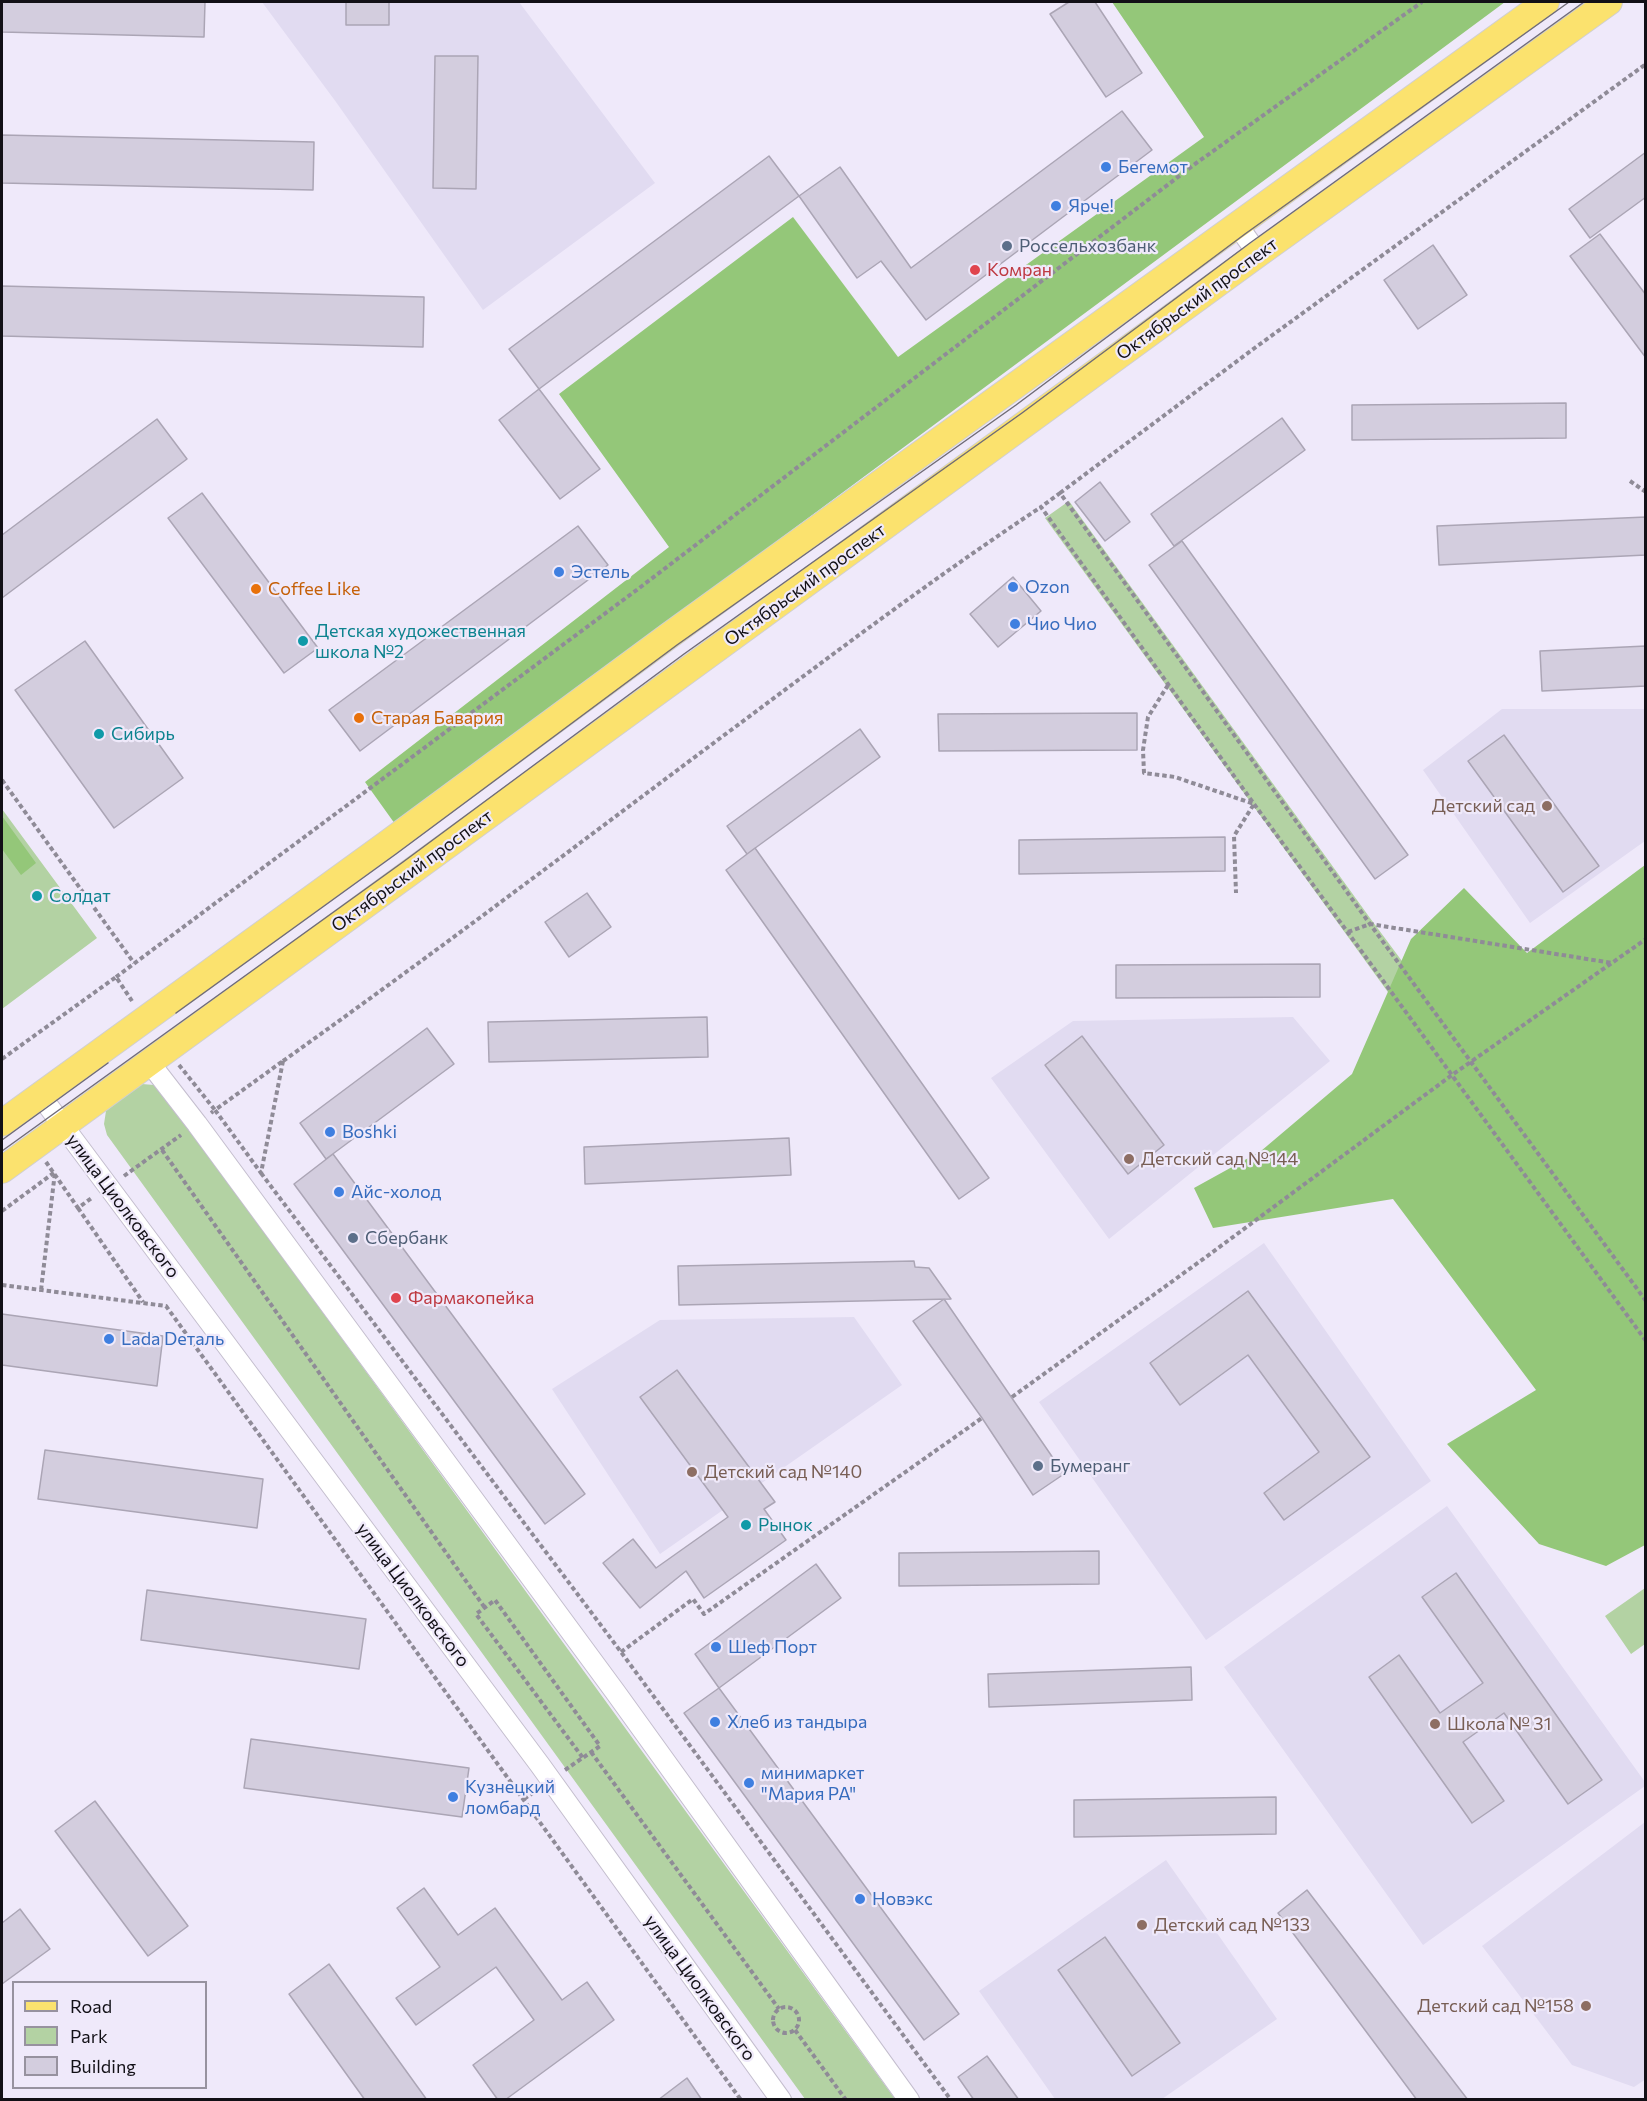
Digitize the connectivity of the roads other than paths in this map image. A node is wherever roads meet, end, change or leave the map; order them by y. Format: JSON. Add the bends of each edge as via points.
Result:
{"nodes":[{"id":1,"x":1546,"y":2,"type":"edge"},
{"id":2,"x":1609,"y":2,"type":"edge"},
{"id":3,"x":1238,"y":226,"type":"junction"},
{"id":4,"x":1258,"y":254,"type":"junction"},
{"id":5,"x":149,"y":1062,"type":"junction"},
{"id":6,"x":40,"y":1095,"type":"junction"},
{"id":7,"x":2,"y":1123,"type":"edge"},
{"id":8,"x":63,"y":1125,"type":"junction"},
{"id":9,"x":2,"y":1170,"type":"edge"},
{"id":10,"x":781,"y":2100,"type":"edge"},
{"id":11,"x":909,"y":2100,"type":"edge"}],
"edges":[{"from":1,"to":3,"type":"main road","name":"Октябрьский проспект"},
{"from":2,"to":4,"type":"main road","name":"Октябрьский проспект"},
{"from":3,"to":4,"type":"street"},
{"from":3,"to":6,"type":"main road","name":"Октябрьский проспект"},
{"from":4,"to":5,"type":"main road","name":"Октябрьский проспект"},
{"from":5,"to":8,"type":"main road","name":"Октябрьский проспект"},
{"from":5,"to":11,"type":"street","via":[[602,1674]]},
{"from":6,"to":7,"type":"main road","name":"Октябрьский проспект"},
{"from":6,"to":8,"type":"street","name":"улица Циолковского"},
{"from":8,"to":9,"type":"main road","name":"Октябрьский проспект"},
{"from":8,"to":10,"type":"street","name":"улица Циолковского","via":[[540,1765]]}]}
